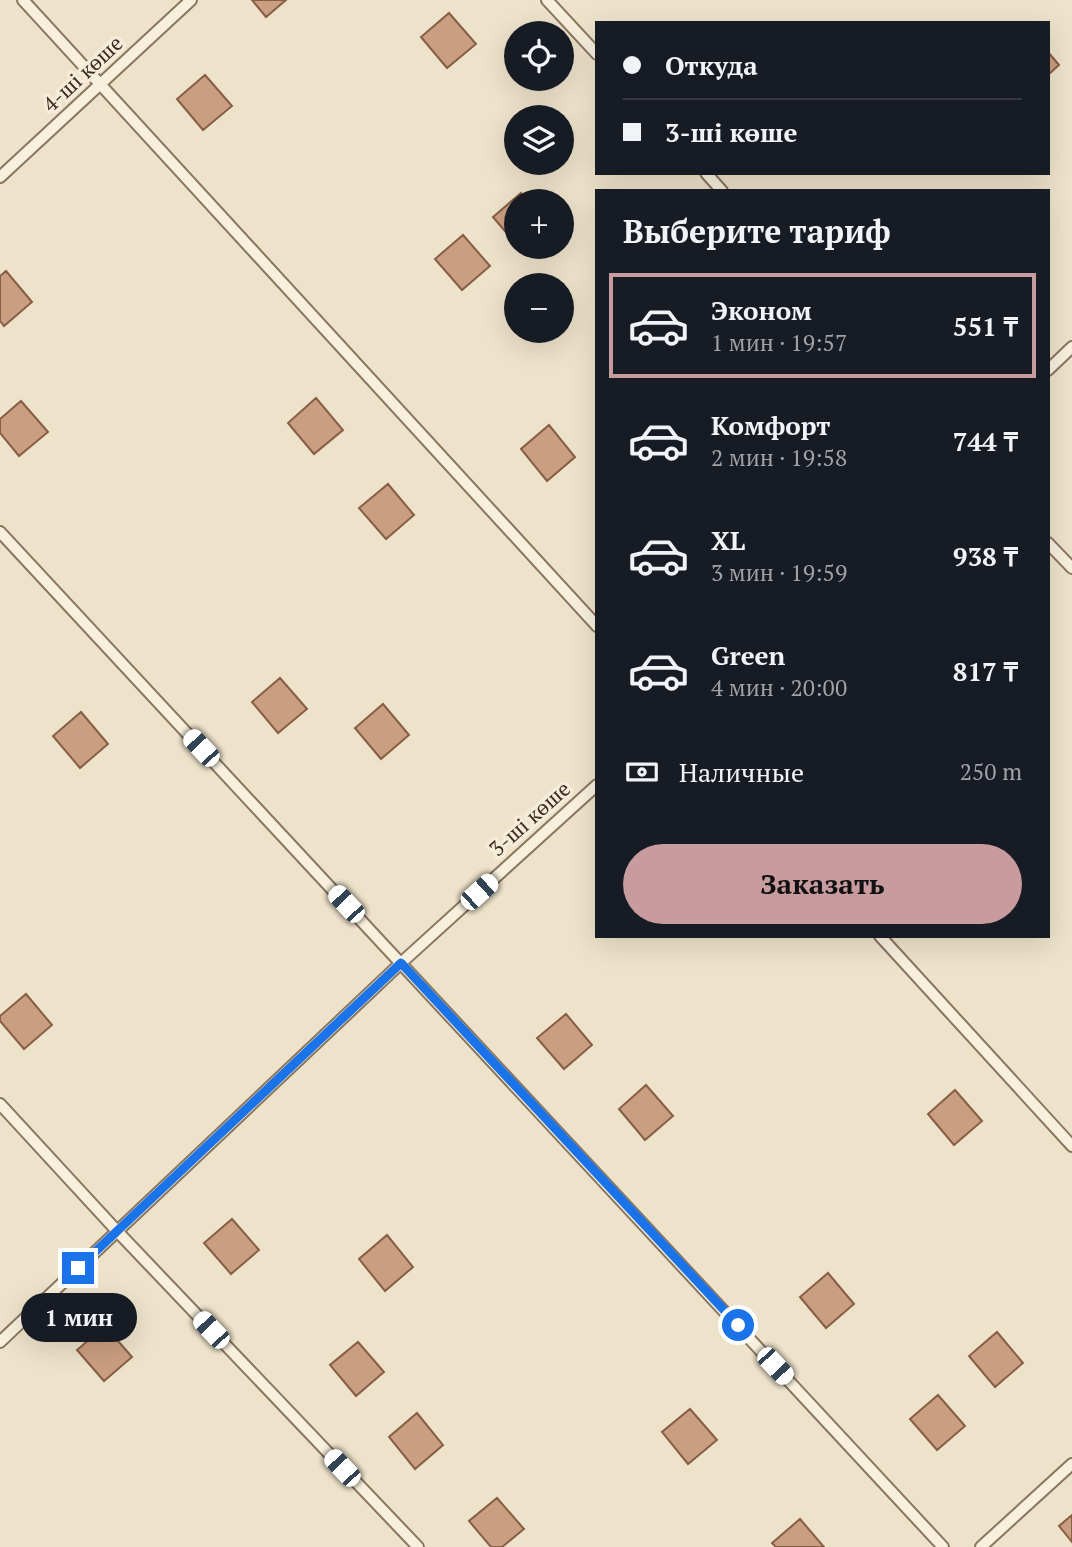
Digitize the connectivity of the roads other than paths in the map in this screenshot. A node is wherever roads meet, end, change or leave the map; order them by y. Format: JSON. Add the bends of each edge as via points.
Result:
{"nodes":[{"id":1,"x":23,"y":0,"type":"edge"},
{"id":2,"x":191,"y":0,"type":"edge"},
{"id":3,"x":547,"y":0,"type":"edge"},
{"id":4,"x":595,"y":52,"type":"edge"},
{"id":5,"x":100,"y":84,"type":"junction"},
{"id":6,"x":708,"y":175,"type":"edge"},
{"id":7,"x":0,"y":177,"type":"edge"},
{"id":8,"x":720,"y":189,"type":"edge"},
{"id":9,"x":1072,"y":347,"type":"edge"},
{"id":10,"x":1050,"y":368,"type":"edge"},
{"id":11,"x":0,"y":532,"type":"edge"},
{"id":12,"x":1050,"y":545,"type":"edge"},
{"id":13,"x":1072,"y":568,"type":"edge"},
{"id":14,"x":595,"y":624,"type":"edge"},
{"id":15,"x":595,"y":787,"type":"edge"},
{"id":16,"x":882,"y":938,"type":"edge"},
{"id":17,"x":401,"y":963,"type":"junction"},
{"id":18,"x":0,"y":1104,"type":"edge"},
{"id":19,"x":1072,"y":1146,"type":"edge"},
{"id":20,"x":117,"y":1231,"type":"junction"},
{"id":21,"x":0,"y":1342,"type":"edge"},
{"id":22,"x":1072,"y":1464,"type":"edge"},
{"id":23,"x":418,"y":1547,"type":"edge"},
{"id":24,"x":943,"y":1547,"type":"edge"},
{"id":25,"x":981,"y":1547,"type":"edge"}],
"edges":[{"from":1,"to":5,"type":"lane"},
{"from":2,"to":5,"type":"lane","name":"4-ші көше"},
{"from":3,"to":4,"type":"lane"},
{"from":5,"to":7,"type":"lane","name":"4-ші көше"},
{"from":5,"to":14,"type":"lane"},
{"from":6,"to":8,"type":"lane"},
{"from":9,"to":10,"type":"lane"},
{"from":11,"to":17,"type":"lane"},
{"from":12,"to":13,"type":"lane"},
{"from":15,"to":17,"type":"lane","name":"3-ші көше"},
{"from":16,"to":19,"type":"lane"},
{"from":17,"to":20,"type":"lane","name":"3-ші көше"},
{"from":17,"to":24,"type":"lane"},
{"from":18,"to":20,"type":"lane"},
{"from":20,"to":21,"type":"lane","name":"3-ші көше"},
{"from":20,"to":23,"type":"lane"},
{"from":22,"to":25,"type":"lane"}]}
